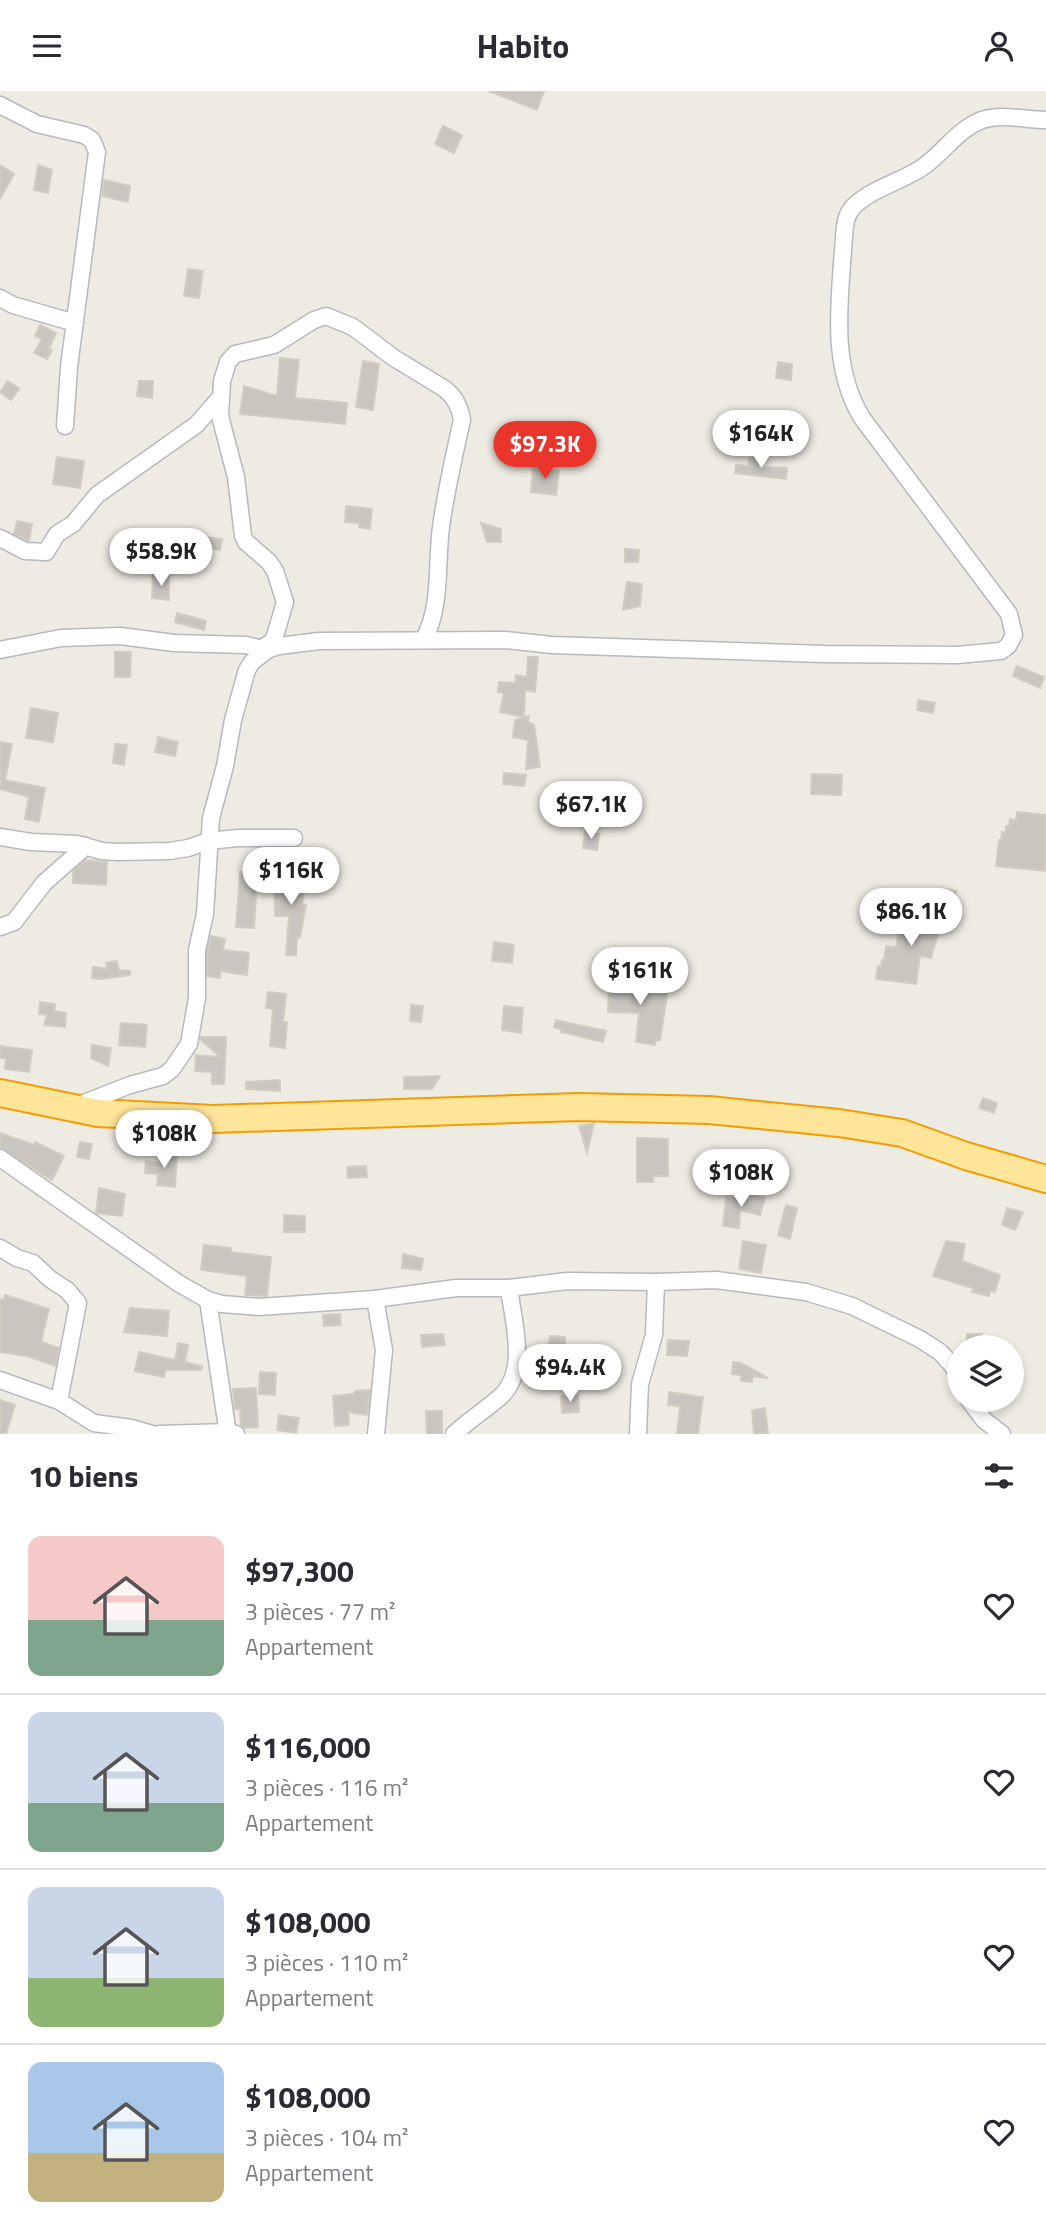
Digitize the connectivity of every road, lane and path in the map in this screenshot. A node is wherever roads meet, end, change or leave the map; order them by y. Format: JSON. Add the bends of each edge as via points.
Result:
{"nodes":[{"id":1,"x":0,"y":105,"type":"edge"},
{"id":2,"x":1046,"y":120,"type":"edge"},
{"id":3,"x":0,"y":298,"type":"edge"},
{"id":4,"x":75,"y":323,"type":"junction"},
{"id":5,"x":219,"y":399,"type":"junction"},
{"id":6,"x":196,"y":425,"type":"junction"},
{"id":7,"x":65,"y":426,"type":"dead end"},
{"id":8,"x":225,"y":435,"type":"junction"},
{"id":9,"x":0,"y":537,"type":"edge"},
{"id":10,"x":424,"y":639,"type":"junction"},
{"id":11,"x":264,"y":649,"type":"junction"},
{"id":12,"x":0,"y":650,"type":"edge"},
{"id":13,"x":0,"y":837,"type":"edge"},
{"id":14,"x":294,"y":838,"type":"dead end"},
{"id":15,"x":208,"y":841,"type":"junction"},
{"id":16,"x":86,"y":846,"type":"junction"},
{"id":17,"x":0,"y":927,"type":"edge"},
{"id":18,"x":0,"y":1093,"type":"edge"},
{"id":19,"x":72,"y":1108,"type":"junction"},
{"id":20,"x":0,"y":1158,"type":"edge"},
{"id":21,"x":1046,"y":1179,"type":"edge"},
{"id":22,"x":0,"y":1248,"type":"edge"},
{"id":23,"x":656,"y":1282,"type":"junction"},
{"id":24,"x":509,"y":1288,"type":"junction"},
{"id":25,"x":375,"y":1299,"type":"junction"},
{"id":26,"x":208,"y":1300,"type":"junction"},
{"id":27,"x":947,"y":1360,"type":"edge"},
{"id":28,"x":0,"y":1380,"type":"edge"},
{"id":29,"x":59,"y":1401,"type":"junction"},
{"id":30,"x":978,"y":1412,"type":"edge"},
{"id":31,"x":91,"y":1429,"type":"edge"},
{"id":32,"x":231,"y":1433,"type":"edge"},
{"id":33,"x":152,"y":1434,"type":"edge"},
{"id":34,"x":159,"y":1434,"type":"edge"},
{"id":35,"x":376,"y":1434,"type":"edge"},
{"id":36,"x":454,"y":1434,"type":"edge"},
{"id":37,"x":638,"y":1434,"type":"edge"},
{"id":38,"x":1002,"y":1434,"type":"edge"}],
"edges":[{"from":1,"to":4,"type":"street","via":[[37,124],[80,133],[96,147]]},
{"from":2,"to":10,"type":"street","via":[[990,118],[971,126],[924,166],[871,194],[854,207],[845,222],[839,328],[848,393],[868,427],[1009,614],[1014,635],[1008,646],[993,653],[862,654]]},
{"from":3,"to":4,"type":"street"},
{"from":4,"to":7,"type":"street"},
{"from":5,"to":6,"type":"street"},
{"from":5,"to":8,"type":"street"},
{"from":5,"to":10,"type":"street","via":[[234,354],[274,345],[326,316],[353,327],[453,395],[462,420],[447,484],[433,620]]},
{"from":6,"to":8,"type":"street"},
{"from":6,"to":9,"type":"street","via":[[97,495],[73,524],[57,534],[46,552],[25,551]]},
{"from":8,"to":11,"type":"street","via":[[243,536],[275,571],[285,602],[275,636]]},
{"from":10,"to":11,"type":"street","via":[[319,641]]},
{"from":11,"to":12,"type":"street","via":[[120,636],[61,638]]},
{"from":11,"to":15,"type":"street","via":[[247,670]]},
{"from":13,"to":16,"type":"street"},
{"from":14,"to":15,"type":"street"},
{"from":15,"to":16,"type":"street","via":[[170,851],[117,852]]},
{"from":15,"to":19,"type":"street","via":[[205,914],[197,950],[197,998],[189,1044],[163,1076]]},
{"from":16,"to":17,"type":"street","via":[[44,883],[14,922]]},
{"from":18,"to":19,"type":"highway"},
{"from":19,"to":21,"type":"highway","via":[[213,1119],[579,1107],[709,1110],[902,1133]]},
{"from":20,"to":26,"type":"street"},
{"from":22,"to":29,"type":"street","via":[[33,1262],[78,1303]]},
{"from":23,"to":24,"type":"street","via":[[576,1280]]},
{"from":23,"to":27,"type":"street","via":[[716,1280],[824,1296],[920,1339]]},
{"from":23,"to":37,"type":"street","via":[[654,1335],[640,1384]]},
{"from":24,"to":25,"type":"street","via":[[456,1288]]},
{"from":24,"to":36,"type":"street","via":[[516,1347],[512,1381],[501,1396]]},
{"from":25,"to":26,"type":"street","via":[[259,1307]]},
{"from":25,"to":35,"type":"street","via":[[384,1350]]},
{"from":26,"to":32,"type":"street"},
{"from":28,"to":29,"type":"street"},
{"from":29,"to":31,"type":"street"},
{"from":30,"to":38,"type":"street"},
{"from":31,"to":33,"type":"street"},
{"from":32,"to":34,"type":"street"}]}
